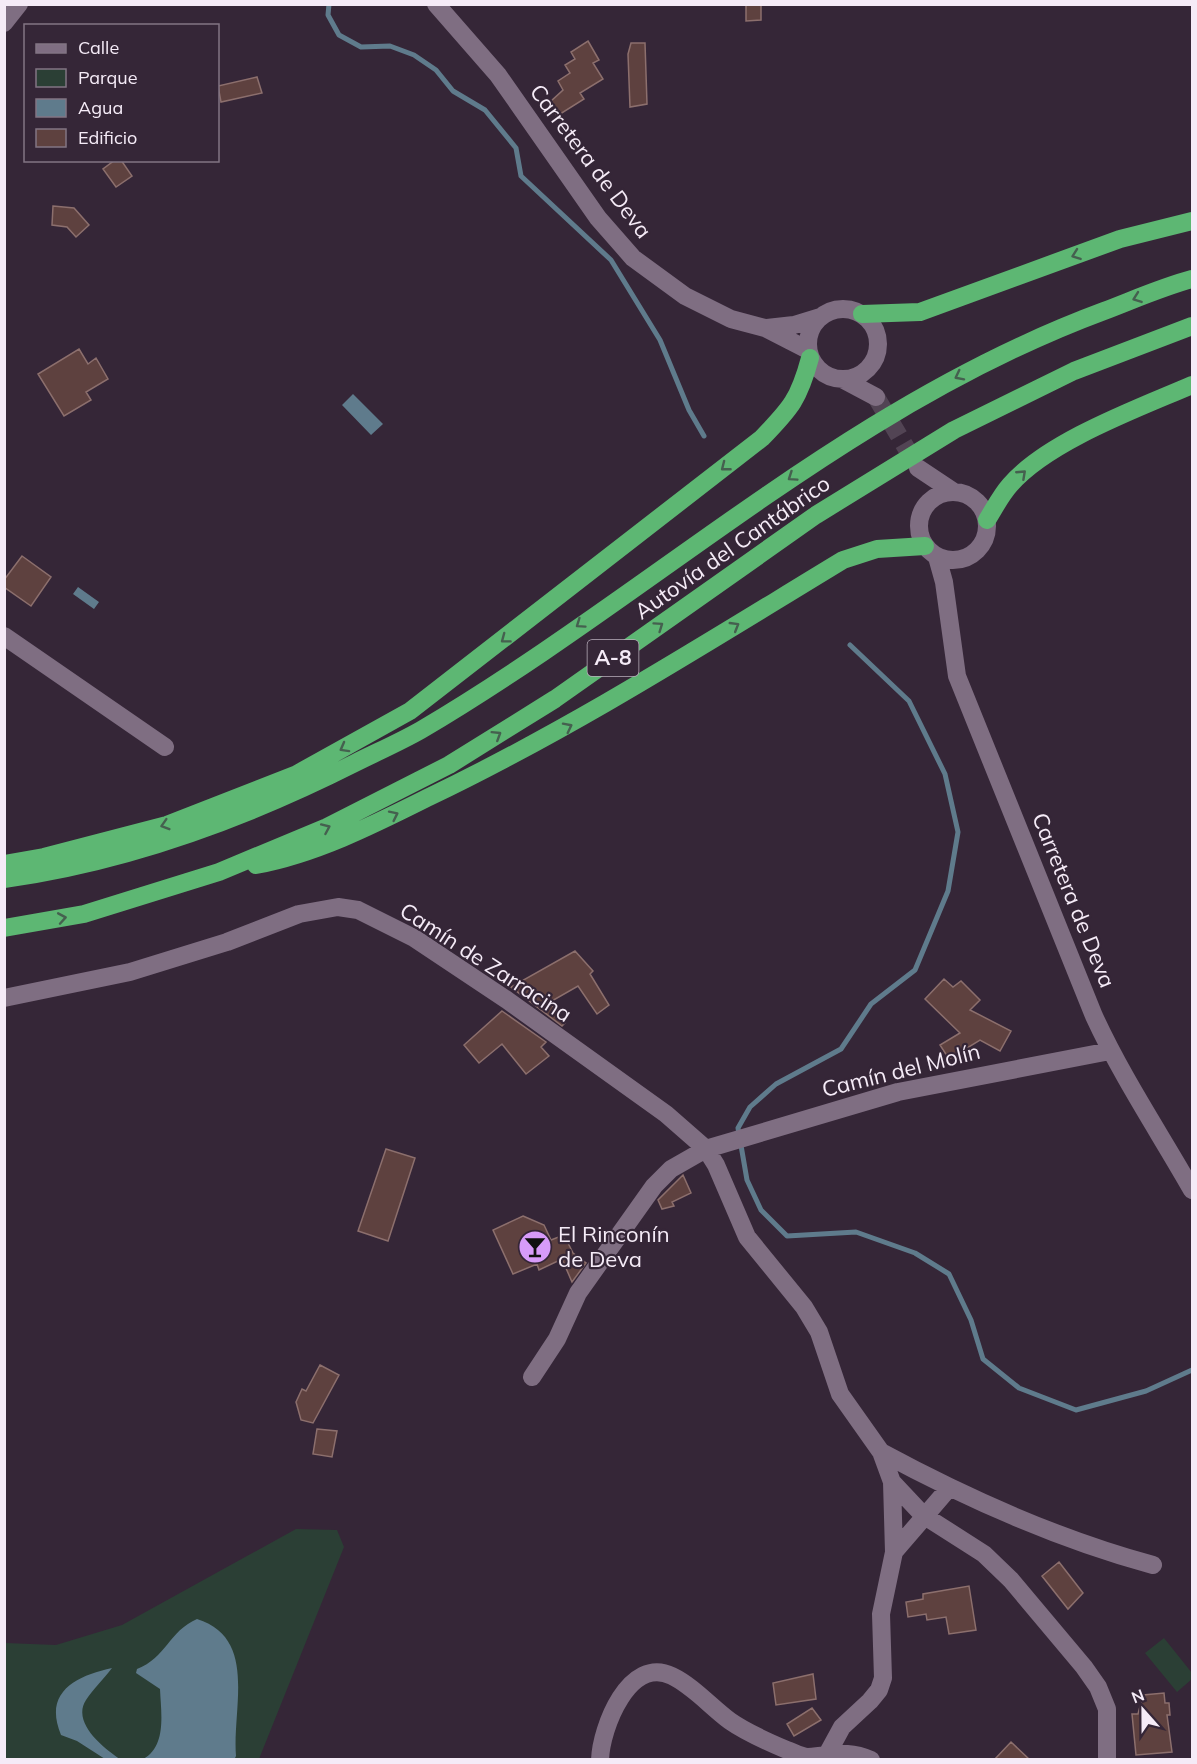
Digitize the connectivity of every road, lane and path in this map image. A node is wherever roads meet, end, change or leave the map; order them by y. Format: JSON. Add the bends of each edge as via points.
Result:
{"nodes":[{"id":1,"x":19,"y":4,"type":"edge"},
{"id":2,"x":436,"y":4,"type":"edge"},
{"id":3,"x":4,"y":24,"type":"edge"},
{"id":4,"x":1192,"y":221,"type":"edge"},
{"id":5,"x":1192,"y":279,"type":"edge"},
{"id":6,"x":862,"y":314,"type":"junction"},
{"id":7,"x":820,"y":318,"type":"junction"},
{"id":8,"x":1192,"y":326,"type":"edge"},
{"id":9,"x":765,"y":328,"type":"junction"},
{"id":10,"x":809,"y":354,"type":"junction"},
{"id":11,"x":872,"y":365,"type":"junction"},
{"id":12,"x":844,"y":380,"type":"junction"},
{"id":13,"x":1192,"y":386,"type":"edge"},
{"id":14,"x":954,"y":492,"type":"junction"},
{"id":15,"x":924,"y":508,"type":"junction"},
{"id":16,"x":987,"y":520,"type":"junction"},
{"id":17,"x":931,"y":551,"type":"junction"},
{"id":18,"x":968,"y":557,"type":"junction"},
{"id":19,"x":947,"y":613,"type":"junction"},
{"id":20,"x":4,"y":636,"type":"edge"},
{"id":21,"x":165,"y":747,"type":"dead end"},
{"id":22,"x":4,"y":864,"type":"edge"},
{"id":23,"x":219,"y":872,"type":"junction"},
{"id":24,"x":4,"y":879,"type":"edge"},
{"id":25,"x":4,"y":928,"type":"edge"},
{"id":26,"x":4,"y":998,"type":"edge"},
{"id":27,"x":1110,"y":1051,"type":"junction"},
{"id":28,"x":706,"y":1149,"type":"junction"},
{"id":29,"x":1192,"y":1190,"type":"edge"},
{"id":30,"x":532,"y":1377,"type":"dead end"},
{"id":31,"x":881,"y":1452,"type":"junction"},
{"id":32,"x":892,"y":1482,"type":"junction"},
{"id":33,"x":949,"y":1488,"type":"junction"},
{"id":34,"x":923,"y":1515,"type":"junction"},
{"id":35,"x":894,"y":1552,"type":"junction"},
{"id":36,"x":1153,"y":1565,"type":"dead end"},
{"id":37,"x":827,"y":1756,"type":"edge"},
{"id":38,"x":600,"y":1760,"type":"edge"},
{"id":39,"x":871,"y":1760,"type":"edge"},
{"id":40,"x":1107,"y":1760,"type":"edge"}],
"edges":[{"from":1,"to":3,"type":"street"},
{"from":2,"to":9,"type":"street","name":"Carretera de Deva","via":[[498,75],[598,218],[633,258],[685,296],[731,319]]},
{"from":4,"to":6,"type":"highway","one_way":true,"via":[[1120,239],[920,312]]},
{"from":5,"to":24,"type":"highway","name":"Autovía del Cantábrico","number":"A-8","one_way":true,"via":[[1056,329],[928,391],[792,476],[534,656],[400,740],[301,790],[173,839],[43,874]]},
{"from":6,"to":7,"type":"street","via":[[840,309]]},
{"from":6,"to":11,"type":"street","via":[[876,332],[878,343]]},
{"from":7,"to":9,"type":"street","name":"Carretera de Deva","via":[[794,326]]},
{"from":7,"to":10,"type":"street","via":[[808,336]]},
{"from":23,"to":8,"type":"highway","name":"Autovía del Cantábrico","number":"A-8","one_way":true,"via":[[327,827],[449,765],[555,699],[816,515],[954,430],[1074,371]]},
{"from":9,"to":10,"type":"street","name":"Carretera de Deva"},
{"from":10,"to":12,"type":"street","via":[[824,374]]},
{"from":10,"to":22,"type":"highway","one_way":true,"via":[[801,391],[762,438],[410,711],[295,775],[167,825]]},
{"from":11,"to":12,"type":"street","via":[[864,373]]},
{"from":11,"to":12,"type":"street","via":[[876,396]]},
{"from":16,"to":13,"type":"highway","one_way":true,"via":[[1009,485],[1034,463],[1104,423]]},
{"from":14,"to":15,"type":"street","via":[[933,498]]},
{"from":14,"to":15,"type":"street","via":[[918,468]]},
{"from":14,"to":16,"type":"street","via":[[977,501]]},
{"from":15,"to":17,"type":"street","via":[[919,534]]},
{"from":16,"to":18,"type":"street","via":[[982,545]]},
{"from":17,"to":18,"type":"street","via":[[954,561]]},
{"from":17,"to":19,"type":"street","name":"Carretera de Deva","via":[[944,582]]},
{"from":23,"to":17,"type":"highway","one_way":true,"via":[[279,861],[371,825],[460,782],[581,720],[843,560],[877,549]]},
{"from":18,"to":19,"type":"street","name":"Carretera de Deva","via":[[955,573]]},
{"from":19,"to":27,"type":"street","name":"Carretera de Deva","via":[[957,676]]},
{"from":20,"to":21,"type":"street"},
{"from":25,"to":23,"type":"highway","name":"Autovía del Cantábrico","number":"A-8","one_way":true,"via":[[84,914]]},
{"from":26,"to":28,"type":"street","name":"Camín de Zarracina","via":[[130,972],[227,942],[299,914],[338,907],[358,910],[414,938],[459,967],[666,1114]]},
{"from":27,"to":28,"type":"street","name":"Camín del Molín","via":[[917,1088]]},
{"from":27,"to":29,"type":"street","name":"Carretera de Deva"},
{"from":28,"to":30,"type":"street","name":"Camín del Molín","via":[[671,1169],[654,1186],[578,1293],[557,1339]]},
{"from":28,"to":31,"type":"street","via":[[743,1231],[804,1307],[819,1332],[840,1394]]},
{"from":31,"to":32,"type":"street"},
{"from":31,"to":33,"type":"street"},
{"from":32,"to":34,"type":"street"},
{"from":32,"to":35,"type":"street"},
{"from":33,"to":34,"type":"street"},
{"from":33,"to":36,"type":"street","via":[[1024,1522]]},
{"from":34,"to":35,"type":"street"},
{"from":34,"to":40,"type":"street","via":[[991,1561],[1084,1667],[1107,1709]]},
{"from":35,"to":37,"type":"street","via":[[881,1614],[883,1678],[870,1701],[842,1727]]},
{"from":37,"to":38,"type":"street","via":[[807,1757],[749,1732],[674,1676],[652,1673],[621,1694],[607,1723]]},
{"from":37,"to":39,"type":"street","via":[[853,1753]]}]}
